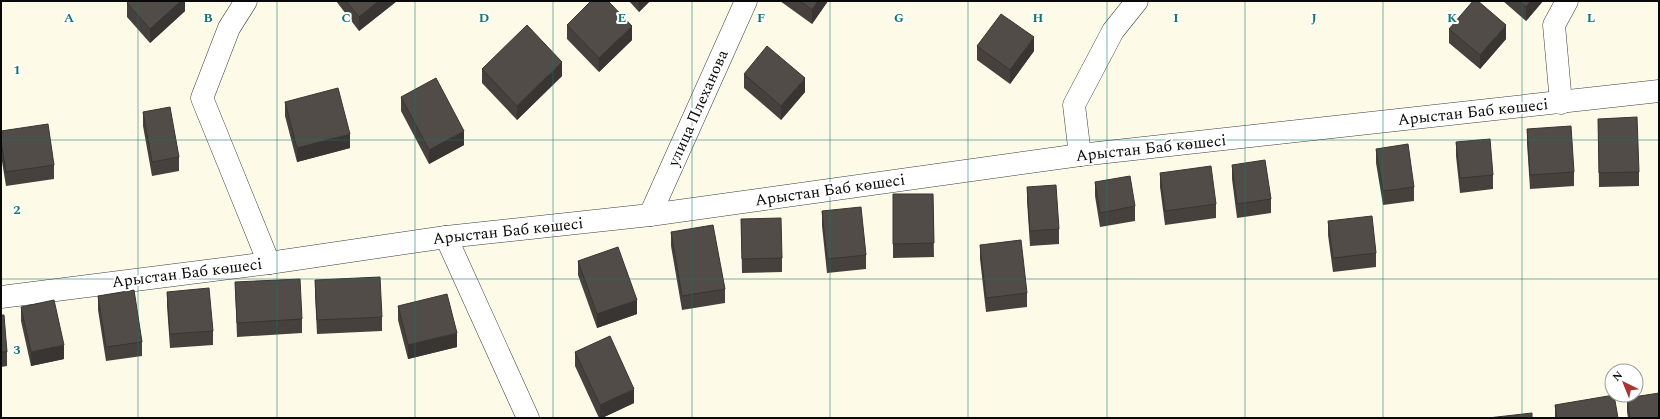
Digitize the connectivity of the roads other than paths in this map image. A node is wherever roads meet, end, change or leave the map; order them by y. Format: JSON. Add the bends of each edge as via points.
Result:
{"nodes":[{"id":1,"x":246,"y":1,"type":"edge"},
{"id":2,"x":746,"y":1,"type":"edge"},
{"id":3,"x":1137,"y":1,"type":"edge"},
{"id":4,"x":1567,"y":1,"type":"edge"},
{"id":5,"x":1659,"y":91,"type":"edge"},
{"id":6,"x":1560,"y":103,"type":"junction"},
{"id":7,"x":1080,"y":155,"type":"junction"},
{"id":8,"x":650,"y":215,"type":"junction"},
{"id":9,"x":446,"y":237,"type":"junction"},
{"id":10,"x":269,"y":263,"type":"junction"},
{"id":11,"x":1,"y":297,"type":"edge"},
{"id":12,"x":528,"y":418,"type":"edge"}],
"edges":[{"from":1,"to":10,"type":"street","via":[[229,28],[202,98]]},
{"from":2,"to":8,"type":"street","name":"улица Плеханова"},
{"from":3,"to":7,"type":"street","via":[[1113,31],[1074,105]]},
{"from":4,"to":6,"type":"street","via":[[1554,25]]},
{"from":5,"to":6,"type":"street","name":"Арыстан Баб көшесі"},
{"from":6,"to":7,"type":"street","name":"Арыстан Баб көшесі"},
{"from":7,"to":8,"type":"street","name":"Арыстан Баб көшесі"},
{"from":8,"to":9,"type":"street","name":"Арыстан Баб көшесі"},
{"from":9,"to":10,"type":"street","name":"Арыстан Баб көшесі"},
{"from":9,"to":12,"type":"street"},
{"from":10,"to":11,"type":"street","name":"Арыстан Баб көшесі"}]}
